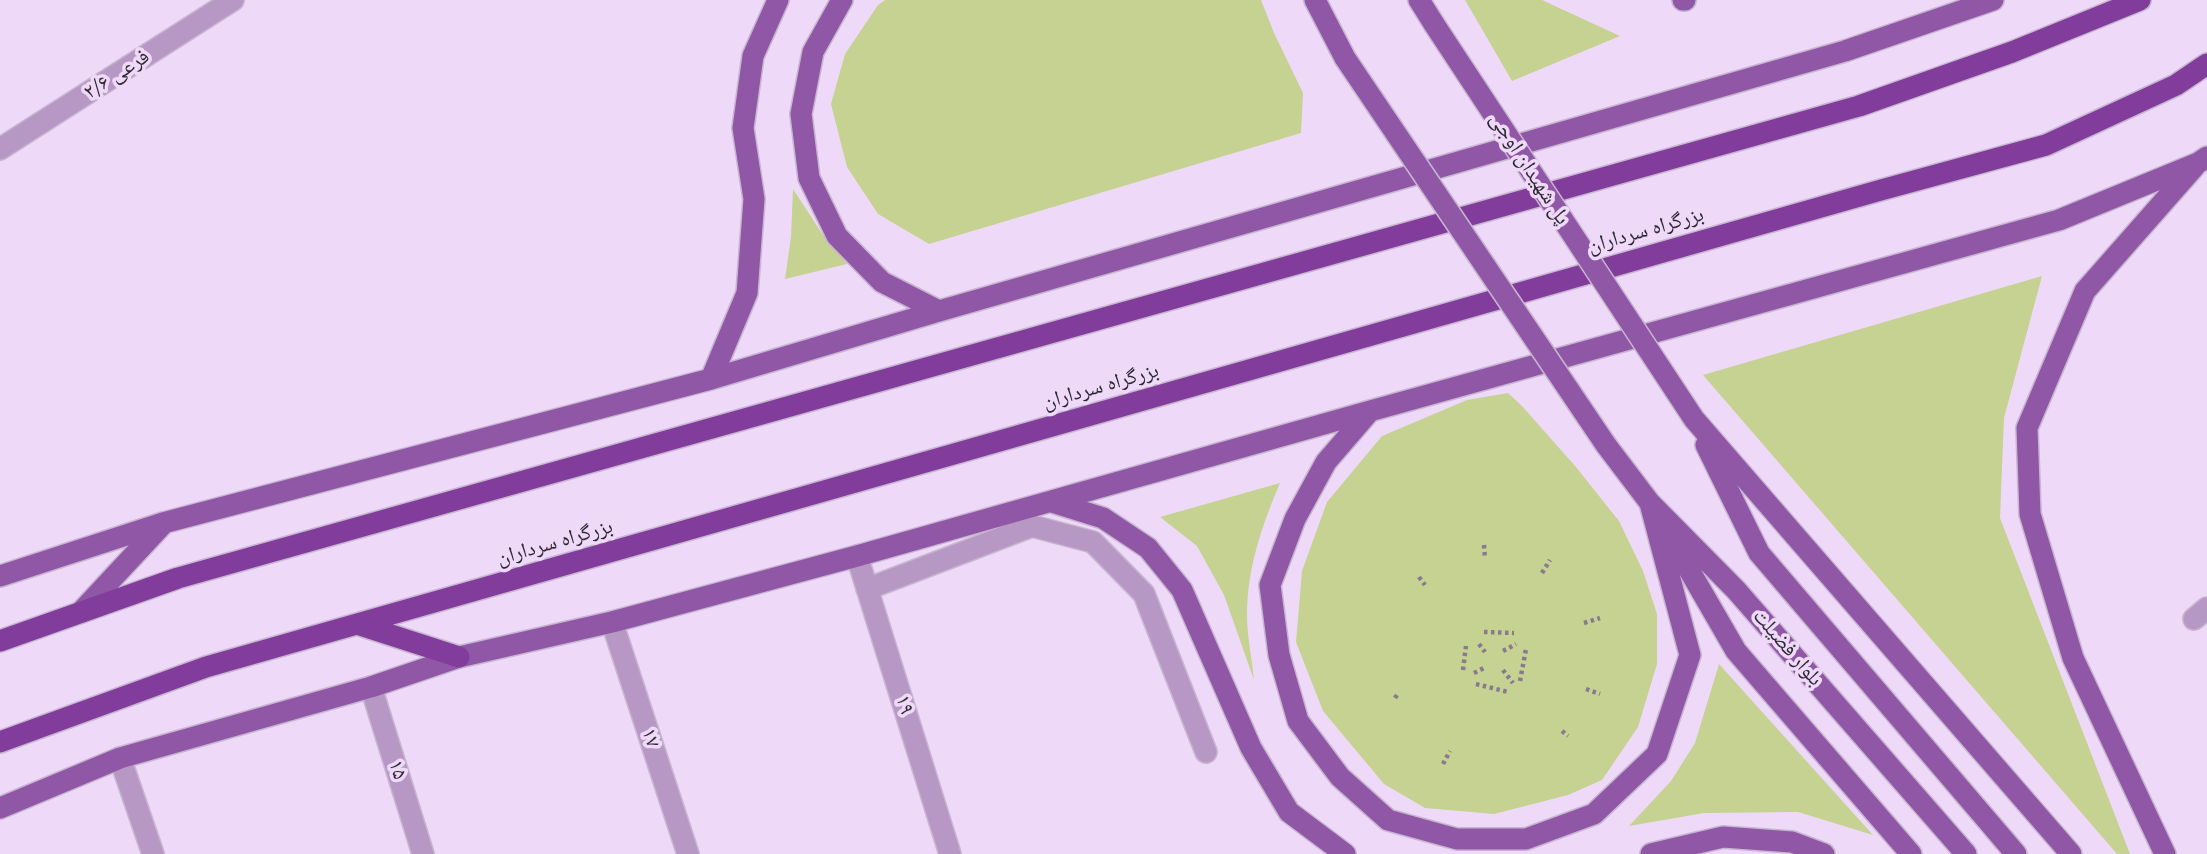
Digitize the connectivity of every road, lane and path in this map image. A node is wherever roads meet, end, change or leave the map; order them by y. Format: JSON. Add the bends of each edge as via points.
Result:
{"nodes":[{"id":1,"x":233,"y":0,"type":"edge"},
{"id":2,"x":778,"y":0,"type":"edge"},
{"id":3,"x":842,"y":0,"type":"edge"},
{"id":4,"x":1315,"y":0,"type":"edge"},
{"id":5,"x":1419,"y":0,"type":"edge"},
{"id":6,"x":1993,"y":0,"type":"edge"},
{"id":7,"x":2140,"y":0,"type":"edge"},
{"id":8,"x":2207,"y":64,"type":"edge"},
{"id":9,"x":0,"y":149,"type":"edge"},
{"id":10,"x":2203,"y":160,"type":"edge"},
{"id":11,"x":939,"y":311,"type":"junction"},
{"id":12,"x":711,"y":379,"type":"junction"},
{"id":13,"x":1370,"y":411,"type":"junction"},
{"id":14,"x":1694,"y":419,"type":"junction"},
{"id":15,"x":1052,"y":502,"type":"junction"},
{"id":16,"x":1650,"y":503,"type":"junction"},
{"id":17,"x":163,"y":523,"type":"junction"},
{"id":18,"x":1483,"y":545,"type":"dead end"},
{"id":19,"x":857,"y":556,"type":"junction"},
{"id":20,"x":1485,"y":559,"type":"dead end"},
{"id":21,"x":1550,"y":560,"type":"dead end"},
{"id":22,"x":1542,"y":573,"type":"dead end"},
{"id":23,"x":0,"y":576,"type":"edge"},
{"id":24,"x":1419,"y":577,"type":"dead end"},
{"id":25,"x":1424,"y":585,"type":"dead end"},
{"id":26,"x":867,"y":589,"type":"junction"},
{"id":27,"x":80,"y":612,"type":"junction"},
{"id":28,"x":1600,"y":618,"type":"dead end"},
{"id":29,"x":612,"y":622,"type":"junction"},
{"id":30,"x":1584,"y":622,"type":"dead end"},
{"id":31,"x":360,"y":625,"type":"junction"},
{"id":32,"x":1484,"y":632,"type":"dead end"},
{"id":33,"x":1514,"y":633,"type":"dead end"},
{"id":34,"x":0,"y":641,"type":"edge"},
{"id":35,"x":1479,"y":644,"type":"dead end"},
{"id":36,"x":1516,"y":644,"type":"dead end"},
{"id":37,"x":1466,"y":646,"type":"dead end"},
{"id":38,"x":1526,"y":649,"type":"dead end"},
{"id":39,"x":1503,"y":650,"type":"dead end"},
{"id":40,"x":1485,"y":652,"type":"dead end"},
{"id":41,"x":459,"y":657,"type":"junction"},
{"id":42,"x":1484,"y":668,"type":"dead end"},
{"id":43,"x":1463,"y":670,"type":"dead end"},
{"id":44,"x":1503,"y":670,"type":"dead end"},
{"id":45,"x":1474,"y":673,"type":"dead end"},
{"id":46,"x":1520,"y":681,"type":"dead end"},
{"id":47,"x":1513,"y":683,"type":"dead end"},
{"id":48,"x":1476,"y":684,"type":"dead end"},
{"id":49,"x":370,"y":687,"type":"junction"},
{"id":50,"x":1586,"y":689,"type":"dead end"},
{"id":51,"x":1508,"y":692,"type":"dead end"},
{"id":52,"x":1600,"y":694,"type":"dead end"},
{"id":53,"x":1562,"y":731,"type":"dead end"},
{"id":54,"x":1569,"y":736,"type":"dead end"},
{"id":55,"x":0,"y":742,"type":"edge"},
{"id":56,"x":1450,"y":751,"type":"dead end"},
{"id":57,"x":1206,"y":752,"type":"dead end"},
{"id":58,"x":120,"y":758,"type":"junction"},
{"id":59,"x":1443,"y":764,"type":"dead end"},
{"id":60,"x":0,"y":808,"type":"edge"},
{"id":61,"x":153,"y":854,"type":"edge"},
{"id":62,"x":423,"y":854,"type":"edge"},
{"id":63,"x":688,"y":854,"type":"edge"},
{"id":64,"x":950,"y":854,"type":"edge"},
{"id":65,"x":1345,"y":854,"type":"edge"},
{"id":66,"x":1651,"y":854,"type":"edge"},
{"id":67,"x":1824,"y":854,"type":"edge"},
{"id":68,"x":1911,"y":854,"type":"edge"},
{"id":69,"x":1966,"y":854,"type":"edge"},
{"id":70,"x":2016,"y":854,"type":"edge"},
{"id":71,"x":2071,"y":854,"type":"edge"},
{"id":72,"x":2165,"y":854,"type":"edge"}],
"edges":[{"from":1,"to":9,"type":"street","name":"فرعی ۲/۶"},
{"from":2,"to":12,"type":"main road","via":[[753,57],[743,128],[754,199],[747,293]]},
{"from":3,"to":11,"type":"main road","via":[[813,51],[801,114],[809,178],[837,236],[873,273]]},
{"from":4,"to":16,"type":"main road","name":"بلوار فضیلت","bridge":true,"via":[[1345,58],[1605,445]]},
{"from":5,"to":14,"type":"main road","name":"پل شهیدان اوجی","bridge":true},
{"from":6,"to":11,"type":"main road","via":[[1845,51]]},
{"from":7,"to":27,"type":"highway","via":[[1859,106],[178,578]]},
{"from":8,"to":31,"type":"highway","name":"بزرگراه سرداران","via":[[2176,85],[2046,145]]},
{"from":10,"to":13,"type":"main road","via":[[2059,220]]},
{"from":10,"to":72,"type":"main road","via":[[2085,290],[2027,428],[2030,514],[2073,658]]},
{"from":11,"to":12,"type":"main road"},
{"from":12,"to":17,"type":"main road"},
{"from":13,"to":15,"type":"main road"},
{"from":13,"to":16,"type":"main road","via":[[1326,462],[1295,519],[1270,585],[1279,655],[1298,721],[1340,777],[1388,820],[1457,839],[1526,839],[1594,814],[1657,754],[1690,655]]},
{"from":14,"to":70,"type":"main road","name":"بلوار فضیلت","via":[[1759,553]]},
{"from":14,"to":71,"type":"main road"},
{"from":15,"to":19,"type":"main road"},
{"from":15,"to":65,"type":"main road","via":[[1103,518],[1148,548],[1182,590],[1251,748],[1289,812]]},
{"from":16,"to":68,"type":"main road","via":[[1736,650]]},
{"from":16,"to":69,"type":"main road","name":"بلوار فضیلت","via":[[1736,590]]},
{"from":17,"to":23,"type":"main road"},
{"from":17,"to":27,"type":"main road"},
{"from":18,"to":20,"type":"path"},
{"from":19,"to":26,"type":"street","name":"۱۹"},
{"from":19,"to":29,"type":"main road"},
{"from":21,"to":22,"type":"path"},
{"from":24,"to":25,"type":"path"},
{"from":26,"to":57,"type":"street","via":[[1032,526],[1093,542],[1144,594]]},
{"from":26,"to":64,"type":"street","name":"۱۹"},
{"from":27,"to":34,"type":"highway"},
{"from":28,"to":30,"type":"path"},
{"from":29,"to":41,"type":"main road"},
{"from":29,"to":63,"type":"street","name":"۱۷"},
{"from":31,"to":41,"type":"highway"},
{"from":31,"to":55,"type":"highway","name":"بزرگراه سرداران","via":[[206,667]]},
{"from":32,"to":33,"type":"path"},
{"from":35,"to":40,"type":"path"},
{"from":36,"to":39,"type":"path"},
{"from":37,"to":43,"type":"path"},
{"from":38,"to":46,"type":"path"},
{"from":41,"to":49,"type":"main road"},
{"from":42,"to":45,"type":"path"},
{"from":44,"to":47,"type":"path"},
{"from":48,"to":51,"type":"path"},
{"from":49,"to":58,"type":"main road"},
{"from":49,"to":62,"type":"street","name":"۱۵"},
{"from":50,"to":52,"type":"path"},
{"from":53,"to":54,"type":"path"},
{"from":56,"to":59,"type":"path"},
{"from":58,"to":60,"type":"main road"},
{"from":58,"to":61,"type":"street"},
{"from":66,"to":67,"type":"main road","via":[[1723,837],[1792,842]]}]}
